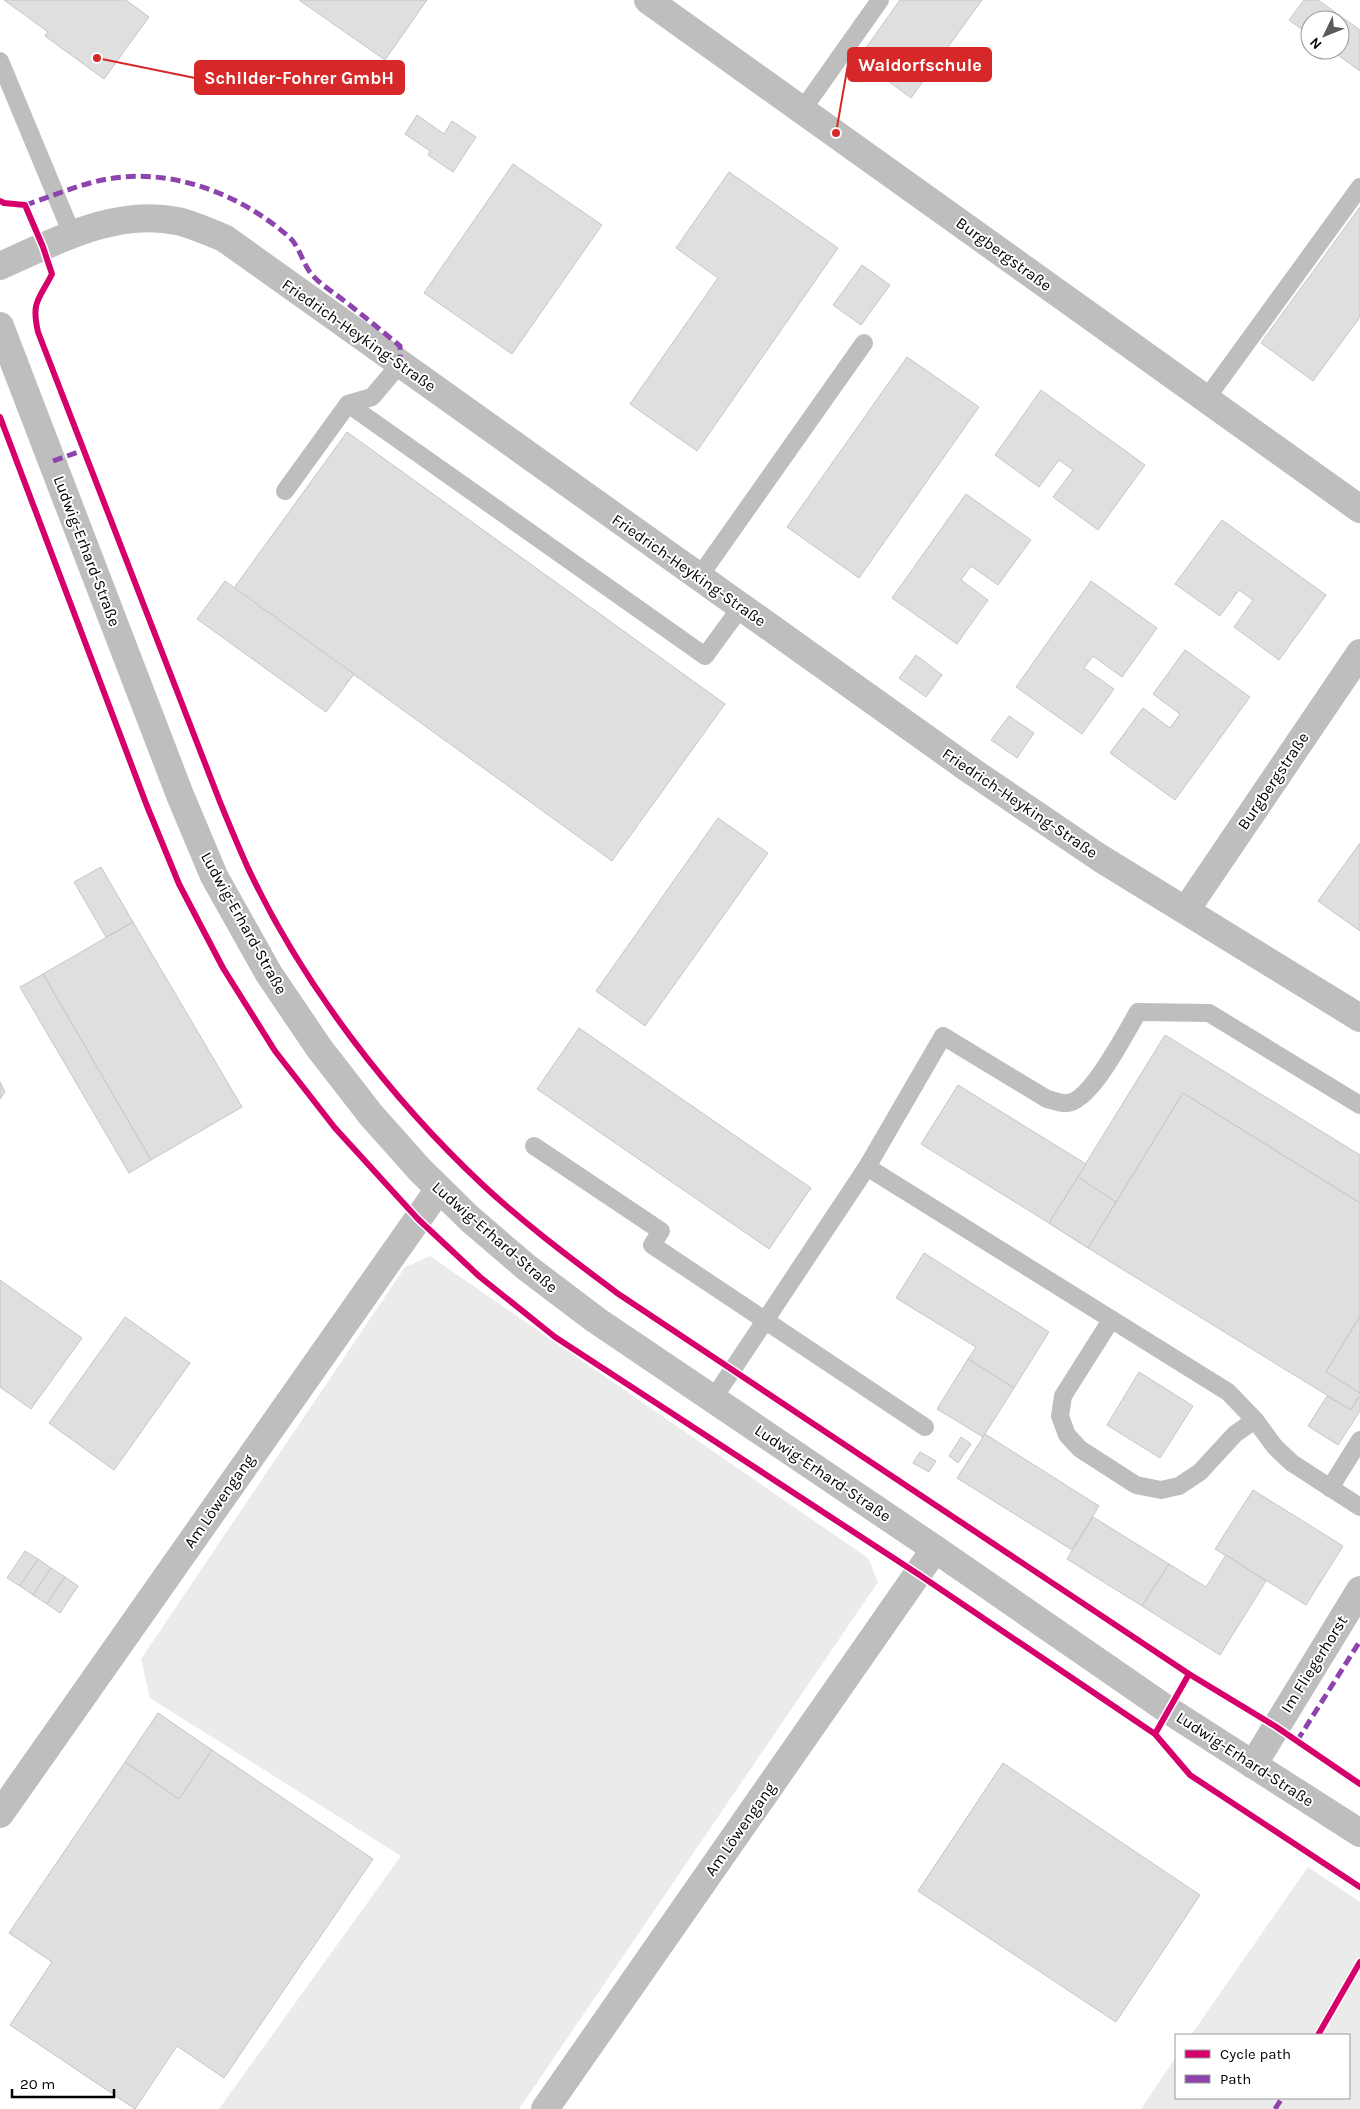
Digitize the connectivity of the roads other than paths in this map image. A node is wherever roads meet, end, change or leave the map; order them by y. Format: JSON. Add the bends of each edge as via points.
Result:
{"nodes":[{"id":1,"x":648,"y":0,"type":"edge"},
{"id":2,"x":880,"y":0,"type":"edge"},
{"id":3,"x":0,"y":61,"type":"edge"},
{"id":4,"x":803,"y":109,"type":"junction"},
{"id":5,"x":1360,"y":186,"type":"edge"},
{"id":6,"x":72,"y":234,"type":"junction"},
{"id":7,"x":0,"y":266,"type":"edge"},
{"id":8,"x":0,"y":326,"type":"edge"},
{"id":9,"x":864,"y":343,"type":"dead end"},
{"id":10,"x":400,"y":364,"type":"junction"},
{"id":11,"x":1206,"y":399,"type":"junction"},
{"id":12,"x":348,"y":404,"type":"junction"},
{"id":13,"x":284,"y":490,"type":"dead end"},
{"id":14,"x":1360,"y":508,"type":"edge"},
{"id":15,"x":700,"y":577,"type":"junction"},
{"id":16,"x":741,"y":607,"type":"junction"},
{"id":17,"x":1360,"y":653,"type":"edge"},
{"id":18,"x":1186,"y":910,"type":"junction"},
{"id":19,"x":1360,"y":1018,"type":"edge"},
{"id":20,"x":1360,"y":1105,"type":"edge"},
{"id":21,"x":534,"y":1146,"type":"dead end"},
{"id":22,"x":867,"y":1167,"type":"junction"},
{"id":23,"x":439,"y":1189,"type":"junction"},
{"id":24,"x":765,"y":1320,"type":"junction"},
{"id":25,"x":1111,"y":1320,"type":"junction"},
{"id":26,"x":713,"y":1399,"type":"junction"},
{"id":27,"x":1255,"y":1420,"type":"junction"},
{"id":28,"x":925,"y":1427,"type":"dead end"},
{"id":29,"x":1360,"y":1440,"type":"edge"},
{"id":30,"x":1330,"y":1488,"type":"junction"},
{"id":31,"x":1360,"y":1507,"type":"edge"},
{"id":32,"x":935,"y":1549,"type":"junction"},
{"id":33,"x":1360,"y":1590,"type":"edge"},
{"id":34,"x":1253,"y":1765,"type":"junction"},
{"id":35,"x":0,"y":1814,"type":"edge"},
{"id":36,"x":1360,"y":1833,"type":"edge"},
{"id":37,"x":546,"y":2109,"type":"edge"}],
"edges":[{"from":1,"to":4,"type":"street","name":"Burgbergstraße"},
{"from":2,"to":4,"type":"lane"},
{"from":3,"to":6,"type":"lane"},
{"from":4,"to":11,"type":"street","name":"Burgbergstraße"},
{"from":5,"to":11,"type":"lane"},
{"from":6,"to":7,"type":"street","name":"Friedrich-Heyking-Straße"},
{"from":6,"to":10,"type":"street","name":"Friedrich-Heyking-Straße","via":[[106,223],[145,218],[177,221],[224,238]]},
{"from":8,"to":23,"type":"street","name":"Ludwig-Erhard-Straße","via":[[214,876],[269,974],[319,1048],[371,1115]]},
{"from":9,"to":15,"type":"lane"},
{"from":10,"to":12,"type":"lane","via":[[372,397]]},
{"from":10,"to":15,"type":"street","name":"Friedrich-Heyking-Straße"},
{"from":11,"to":14,"type":"street","name":"Burgbergstraße"},
{"from":12,"to":13,"type":"lane"},
{"from":12,"to":16,"type":"lane","via":[[705,656]]},
{"from":15,"to":16,"type":"street","name":"Friedrich-Heyking-Straße"},
{"from":16,"to":18,"type":"street","name":"Friedrich-Heyking-Straße","via":[[972,772],[1100,858]]},
{"from":17,"to":18,"type":"street","name":"Burgbergstraße"},
{"from":18,"to":19,"type":"street","name":"Friedrich-Heyking-Straße"},
{"from":20,"to":22,"type":"lane","via":[[1209,1013],[1138,1012],[1092,1087],[1081,1098],[1067,1103],[1047,1099],[944,1036]]},
{"from":21,"to":24,"type":"lane","via":[[661,1231],[652,1245]]},
{"from":22,"to":24,"type":"lane"},
{"from":22,"to":25,"type":"lane"},
{"from":23,"to":26,"type":"street","name":"Ludwig-Erhard-Straße","via":[[526,1267],[596,1320]]},
{"from":23,"to":35,"type":"street","name":"Am Löwengang"},
{"from":24,"to":26,"type":"lane"},
{"from":24,"to":28,"type":"lane"},
{"from":25,"to":27,"type":"lane","via":[[1228,1392]]},
{"from":25,"to":27,"type":"lane","via":[[1063,1396],[1060,1416],[1067,1435],[1080,1450],[1136,1485],[1161,1490],[1179,1486],[1200,1472],[1235,1434]]},
{"from":26,"to":32,"type":"street","name":"Ludwig-Erhard-Straße"},
{"from":27,"to":30,"type":"lane","via":[[1275,1447]]},
{"from":29,"to":30,"type":"lane"},
{"from":30,"to":31,"type":"lane"},
{"from":32,"to":34,"type":"street","name":"Ludwig-Erhard-Straße"},
{"from":32,"to":37,"type":"street","name":"Am Löwengang"},
{"from":33,"to":34,"type":"street","name":"Im Fliegerhorst"},
{"from":34,"to":36,"type":"street","name":"Ludwig-Erhard-Straße"}]}
